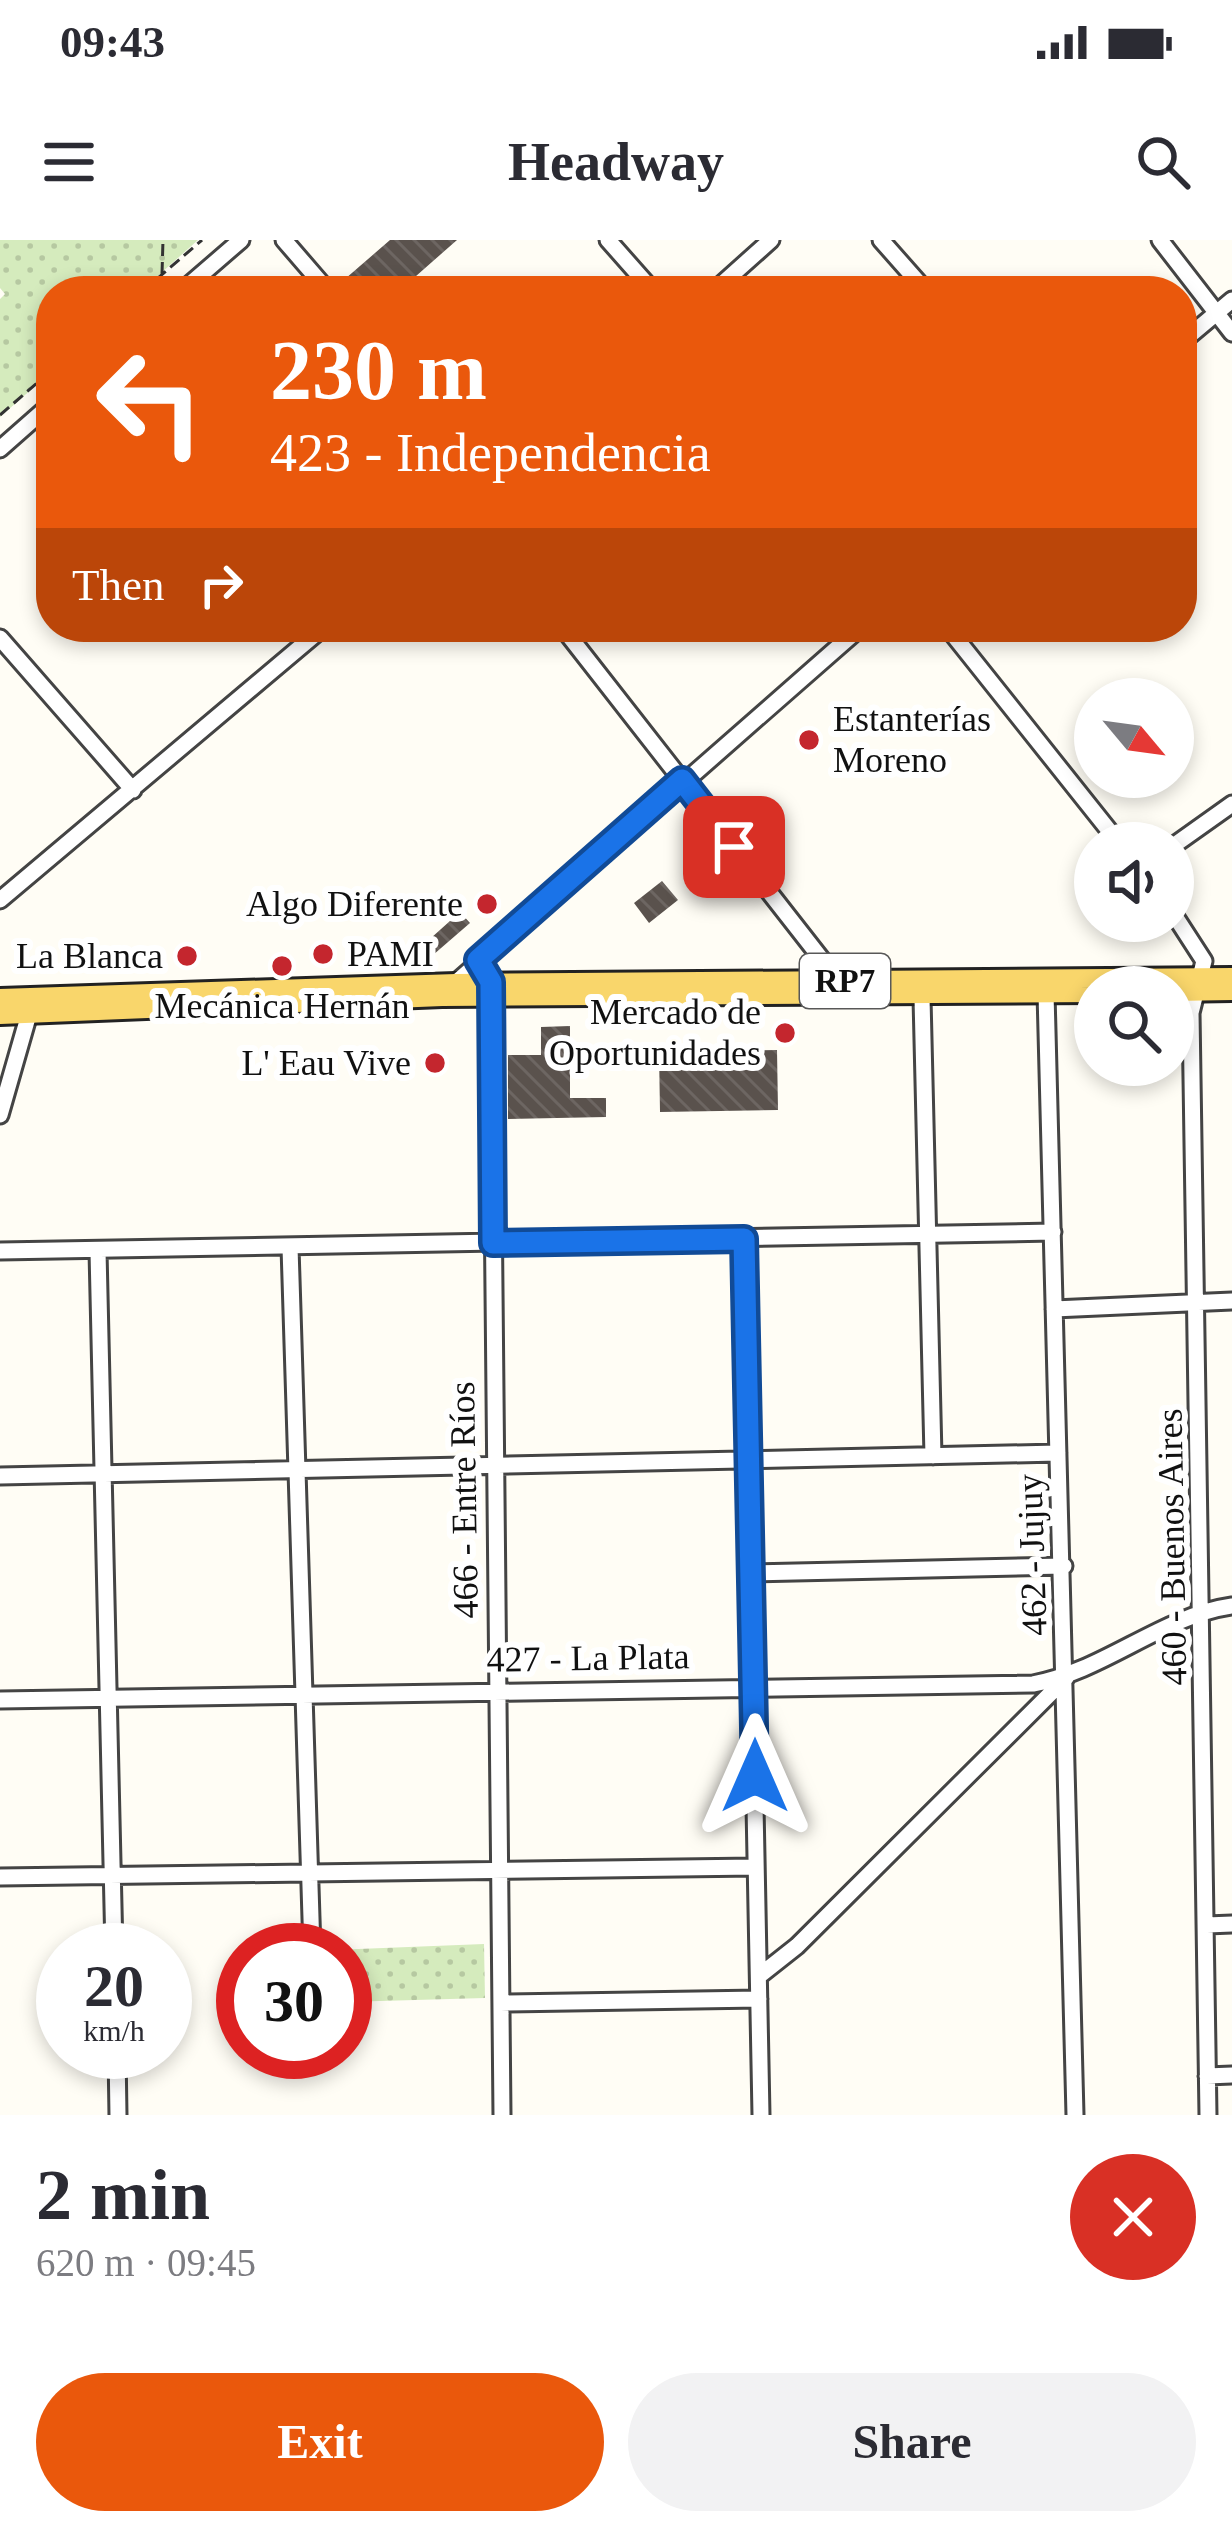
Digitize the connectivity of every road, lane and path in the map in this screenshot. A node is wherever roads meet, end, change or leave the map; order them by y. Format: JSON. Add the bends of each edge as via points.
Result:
{"nodes":[{"id":1,"x":163,"y":240,"type":"edge"},
{"id":2,"x":202,"y":240,"type":"edge"},
{"id":3,"x":241,"y":240,"type":"edge"},
{"id":4,"x":284,"y":240,"type":"edge"},
{"id":5,"x":608,"y":240,"type":"edge"},
{"id":6,"x":771,"y":240,"type":"edge"},
{"id":7,"x":881,"y":240,"type":"edge"},
{"id":8,"x":1160,"y":240,"type":"edge"},
{"id":9,"x":162,"y":275,"type":"joint"},
{"id":10,"x":199,"y":276,"type":"edge"},
{"id":11,"x":315,"y":276,"type":"edge"},
{"id":12,"x":640,"y":276,"type":"edge"},
{"id":13,"x":731,"y":276,"type":"edge"},
{"id":14,"x":913,"y":276,"type":"edge"},
{"id":15,"x":1188,"y":276,"type":"edge"},
{"id":16,"x":1197,"y":288,"type":"edge"},
{"id":17,"x":1232,"y":300,"type":"edge"},
{"id":18,"x":1216,"y":313,"type":"junction"},
{"id":19,"x":1197,"y":329,"type":"edge"},
{"id":20,"x":1232,"y":333,"type":"edge"},
{"id":21,"x":36,"y":384,"type":"edge"},
{"id":22,"x":0,"y":416,"type":"edge"},
{"id":23,"x":36,"y":417,"type":"edge"},
{"id":24,"x":0,"y":449,"type":"edge"},
{"id":25,"x":0,"y":638,"type":"edge"},
{"id":26,"x":306,"y":642,"type":"edge"},
{"id":27,"x":574,"y":642,"type":"edge"},
{"id":28,"x":843,"y":642,"type":"edge"},
{"id":29,"x":959,"y":642,"type":"edge"},
{"id":30,"x":682,"y":780,"type":"junction"},
{"id":31,"x":133,"y":790,"type":"junction"},
{"id":32,"x":1232,"y":803,"type":"edge"},
{"id":33,"x":1102,"y":822,"type":"edge"},
{"id":34,"x":1194,"y":831,"type":"edge"},
{"id":35,"x":0,"y":900,"type":"edge"},
{"id":36,"x":1194,"y":941,"type":"edge"},
{"id":37,"x":478,"y":960,"type":"junction"},
{"id":38,"x":1232,"y":977,"type":"edge"},
{"id":39,"x":838,"y":981,"type":"junction"},
{"id":40,"x":1196,"y":985,"type":"junction"},
{"id":41,"x":491,"y":989,"type":"junction"},
{"id":42,"x":449,"y":990,"type":"junction"},
{"id":43,"x":1232,"y":992,"type":"edge"},
{"id":44,"x":1046,"y":993,"type":"junction"},
{"id":45,"x":1074,"y":993,"type":"edge"},
{"id":46,"x":0,"y":998,"type":"edge"},
{"id":47,"x":852,"y":998,"type":"junction"},
{"id":48,"x":922,"y":998,"type":"junction"},
{"id":49,"x":32,"y":1006,"type":"junction"},
{"id":50,"x":0,"y":1015,"type":"edge"},
{"id":51,"x":0,"y":1114,"type":"edge"},
{"id":52,"x":1053,"y":1232,"type":"junction"},
{"id":53,"x":929,"y":1234,"type":"junction"},
{"id":54,"x":744,"y":1239,"type":"junction"},
{"id":55,"x":493,"y":1243,"type":"junction"},
{"id":56,"x":290,"y":1247,"type":"junction"},
{"id":57,"x":0,"y":1251,"type":"edge"},
{"id":58,"x":98,"y":1251,"type":"junction"},
{"id":59,"x":1197,"y":1301,"type":"junction"},
{"id":60,"x":1232,"y":1301,"type":"edge"},
{"id":61,"x":1054,"y":1309,"type":"junction"},
{"id":62,"x":1058,"y":1453,"type":"junction"},
{"id":63,"x":933,"y":1456,"type":"junction"},
{"id":64,"x":750,"y":1461,"type":"junction"},
{"id":65,"x":492,"y":1467,"type":"junction"},
{"id":66,"x":297,"y":1469,"type":"junction"},
{"id":67,"x":107,"y":1474,"type":"junction"},
{"id":68,"x":0,"y":1476,"type":"edge"},
{"id":69,"x":1064,"y":1566,"type":"junction"},
{"id":70,"x":753,"y":1573,"type":"junction"},
{"id":71,"x":1232,"y":1606,"type":"edge"},
{"id":72,"x":1204,"y":1610,"type":"junction"},
{"id":73,"x":1066,"y":1678,"type":"junction"},
{"id":74,"x":755,"y":1686,"type":"junction"},
{"id":75,"x":498,"y":1690,"type":"junction"},
{"id":76,"x":301,"y":1691,"type":"junction"},
{"id":77,"x":111,"y":1698,"type":"junction"},
{"id":78,"x":0,"y":1700,"type":"edge"},
{"id":79,"x":755,"y":1867,"type":"junction"},
{"id":80,"x":309,"y":1871,"type":"junction"},
{"id":81,"x":500,"y":1871,"type":"junction"},
{"id":82,"x":113,"y":1876,"type":"junction"},
{"id":83,"x":0,"y":1877,"type":"edge"},
{"id":84,"x":114,"y":1923,"type":"edge"},
{"id":85,"x":311,"y":1923,"type":"edge"},
{"id":86,"x":1232,"y":1924,"type":"edge"},
{"id":87,"x":1207,"y":1925,"type":"junction"},
{"id":88,"x":759,"y":1976,"type":"junction"},
{"id":89,"x":759,"y":1999,"type":"junction"},
{"id":90,"x":501,"y":2003,"type":"junction"},
{"id":91,"x":1207,"y":2075,"type":"junction"},
{"id":92,"x":1232,"y":2075,"type":"edge"},
{"id":93,"x":117,"y":2079,"type":"edge"},
{"id":94,"x":118,"y":2115,"type":"edge"},
{"id":95,"x":502,"y":2115,"type":"edge"},
{"id":96,"x":761,"y":2115,"type":"edge"},
{"id":97,"x":1075,"y":2115,"type":"edge"},
{"id":98,"x":1208,"y":2115,"type":"edge"}],
"edges":[{"from":1,"to":9,"type":"path"},
{"from":2,"to":9,"type":"path"},
{"from":3,"to":10,"type":"street"},
{"from":4,"to":11,"type":"street"},
{"from":5,"to":12,"type":"street"},
{"from":6,"to":13,"type":"street"},
{"from":7,"to":14,"type":"street"},
{"from":8,"to":15,"type":"street"},
{"from":16,"to":18,"type":"street"},
{"from":17,"to":18,"type":"street"},
{"from":18,"to":19,"type":"street"},
{"from":18,"to":20,"type":"street"},
{"from":21,"to":22,"type":"path"},
{"from":23,"to":24,"type":"street"},
{"from":25,"to":31,"type":"street"},
{"from":26,"to":31,"type":"street"},
{"from":27,"to":30,"type":"street"},
{"from":28,"to":30,"type":"street"},
{"from":29,"to":33,"type":"street"},
{"from":30,"to":37,"type":"street"},
{"from":30,"to":39,"type":"street"},
{"from":31,"to":35,"type":"street"},
{"from":32,"to":34,"type":"street"},
{"from":36,"to":40,"type":"street","name":"460 - Buenos Aires","via":[[1201,950]]},
{"from":37,"to":41,"type":"street"},
{"from":37,"to":42,"type":"street"},
{"from":38,"to":40,"type":"main road","number":"RP7"},
{"from":39,"to":40,"type":"main road","number":"RP7"},
{"from":39,"to":41,"type":"main road","number":"RP7"},
{"from":39,"to":47,"type":"street"},
{"from":40,"to":43,"type":"main road","number":"RP7"},
{"from":40,"to":59,"type":"street","name":"460 - Buenos Aires"},
{"from":41,"to":42,"type":"main road","number":"RP7"},
{"from":41,"to":47,"type":"main road","number":"RP7"},
{"from":41,"to":55,"type":"street","name":"466 - Entre Ríos"},
{"from":42,"to":49,"type":"main road","number":"RP7"},
{"from":44,"to":45,"type":"main road","number":"RP7"},
{"from":44,"to":48,"type":"main road","number":"RP7"},
{"from":44,"to":52,"type":"street","name":"462 - Jujuy"},
{"from":46,"to":49,"type":"main road","number":"RP7"},
{"from":47,"to":48,"type":"main road","number":"RP7"},
{"from":48,"to":53,"type":"street"},
{"from":49,"to":50,"type":"main road","number":"RP7"},
{"from":49,"to":51,"type":"street"},
{"from":52,"to":53,"type":"street"},
{"from":52,"to":61,"type":"street","name":"462 - Jujuy"},
{"from":53,"to":54,"type":"street"},
{"from":53,"to":63,"type":"street"},
{"from":54,"to":55,"type":"street"},
{"from":54,"to":64,"type":"street"},
{"from":55,"to":56,"type":"street"},
{"from":55,"to":65,"type":"street","name":"466 - Entre Ríos"},
{"from":56,"to":58,"type":"street"},
{"from":56,"to":66,"type":"street"},
{"from":57,"to":58,"type":"street"},
{"from":58,"to":67,"type":"street"},
{"from":59,"to":60,"type":"street"},
{"from":59,"to":61,"type":"street"},
{"from":59,"to":72,"type":"street","name":"460 - Buenos Aires"},
{"from":61,"to":62,"type":"street","name":"462 - Jujuy"},
{"from":62,"to":63,"type":"street"},
{"from":62,"to":69,"type":"street","name":"462 - Jujuy"},
{"from":63,"to":64,"type":"street"},
{"from":64,"to":65,"type":"street"},
{"from":64,"to":70,"type":"street"},
{"from":65,"to":66,"type":"street"},
{"from":65,"to":75,"type":"street","name":"466 - Entre Ríos"},
{"from":66,"to":67,"type":"street"},
{"from":66,"to":76,"type":"street"},
{"from":67,"to":68,"type":"street"},
{"from":67,"to":77,"type":"street"},
{"from":69,"to":70,"type":"street"},
{"from":69,"to":73,"type":"street","name":"462 - Jujuy"},
{"from":70,"to":74,"type":"street"},
{"from":71,"to":72,"type":"street","name":"427 - La Plata"},
{"from":72,"to":73,"type":"street","name":"427 - La Plata"},
{"from":72,"to":87,"type":"street","name":"460 - Buenos Aires"},
{"from":73,"to":74,"type":"street","name":"427 - La Plata"},
{"from":73,"to":88,"type":"street"},
{"from":73,"to":97,"type":"street","name":"462 - Jujuy"},
{"from":74,"to":75,"type":"street","name":"427 - La Plata"},
{"from":74,"to":79,"type":"street"},
{"from":75,"to":76,"type":"street","name":"427 - La Plata"},
{"from":75,"to":81,"type":"street","name":"466 - Entre Ríos"},
{"from":76,"to":77,"type":"street","name":"427 - La Plata"},
{"from":76,"to":80,"type":"street"},
{"from":77,"to":78,"type":"street","name":"427 - La Plata"},
{"from":77,"to":82,"type":"street"},
{"from":79,"to":81,"type":"street"},
{"from":79,"to":88,"type":"street"},
{"from":80,"to":81,"type":"street"},
{"from":80,"to":82,"type":"street"},
{"from":80,"to":85,"type":"street"},
{"from":81,"to":90,"type":"street","name":"466 - Entre Ríos"},
{"from":82,"to":83,"type":"street"},
{"from":82,"to":84,"type":"street"},
{"from":86,"to":87,"type":"street"},
{"from":87,"to":91,"type":"street","name":"460 - Buenos Aires"},
{"from":88,"to":89,"type":"street"},
{"from":89,"to":90,"type":"street"},
{"from":89,"to":96,"type":"street"},
{"from":90,"to":95,"type":"street","name":"466 - Entre Ríos"},
{"from":91,"to":92,"type":"street"},
{"from":91,"to":98,"type":"street","name":"460 - Buenos Aires"},
{"from":93,"to":94,"type":"street"}]}
